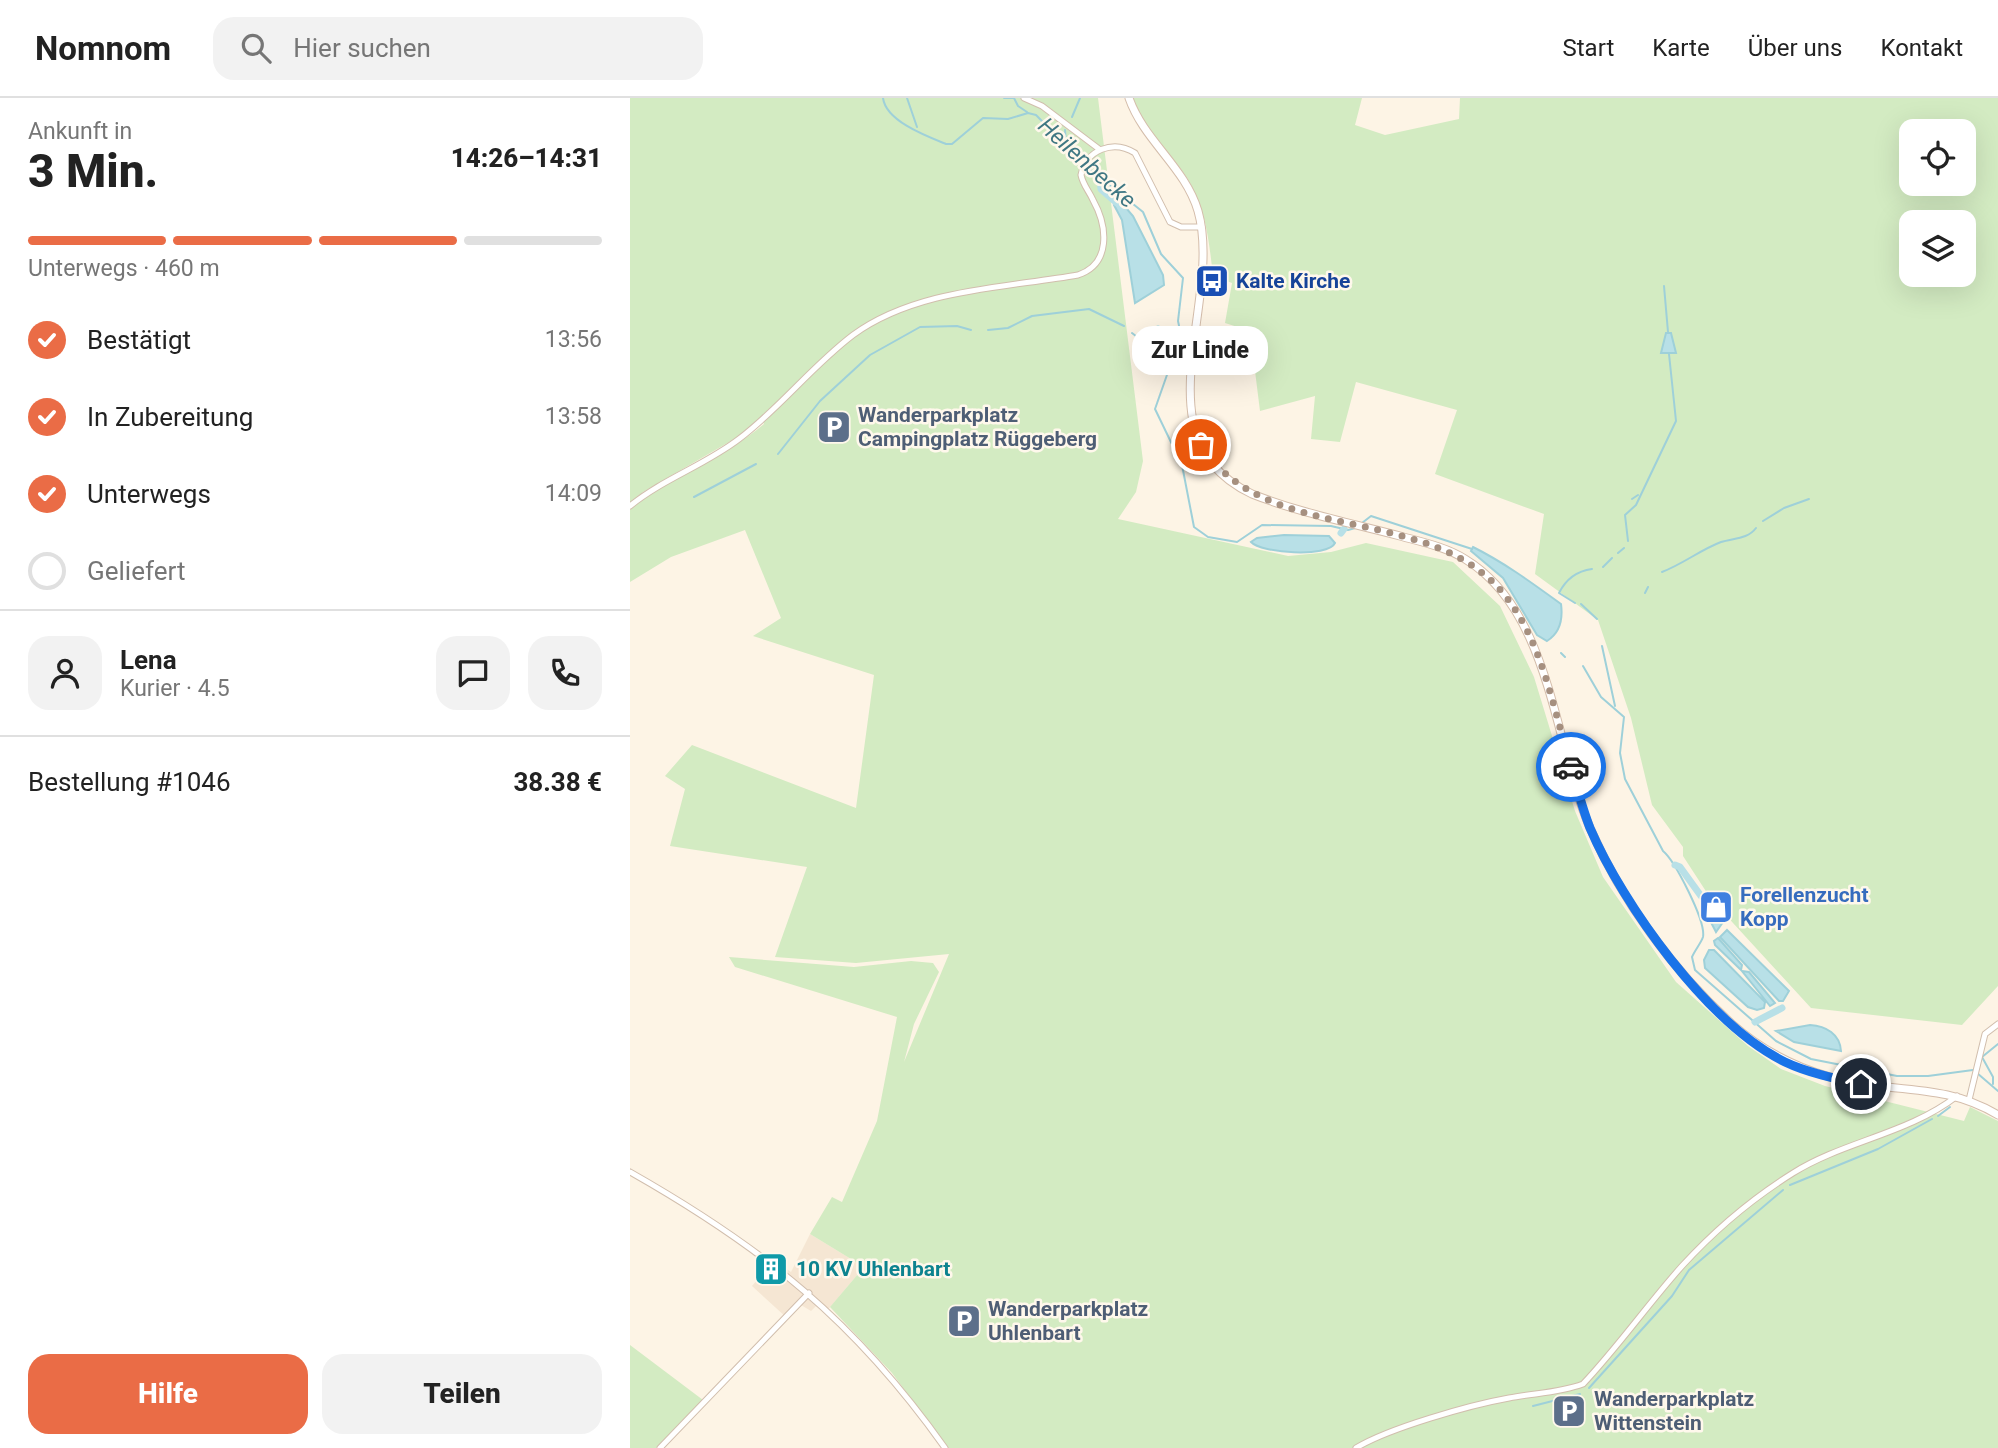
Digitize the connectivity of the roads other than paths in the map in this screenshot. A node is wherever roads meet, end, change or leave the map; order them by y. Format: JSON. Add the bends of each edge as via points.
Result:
{"nodes":[{"id":1,"x":1024,"y":98,"type":"edge"},
{"id":2,"x":1129,"y":98,"type":"edge"},
{"id":3,"x":1099,"y":149,"type":"junction"},
{"id":4,"x":1202,"y":227,"type":"junction"},
{"id":5,"x":630,"y":506,"type":"edge"},
{"id":6,"x":1998,"y":1024,"type":"edge"},
{"id":7,"x":1957,"y":1096,"type":"junction"},
{"id":8,"x":1969,"y":1100,"type":"junction"},
{"id":9,"x":1998,"y":1115,"type":"edge"},
{"id":10,"x":630,"y":1172,"type":"edge"},
{"id":11,"x":810,"y":1293,"type":"junction"},
{"id":12,"x":660,"y":1448,"type":"edge"},
{"id":13,"x":945,"y":1448,"type":"edge"},
{"id":14,"x":1356,"y":1448,"type":"edge"}],
"edges":[{"from":1,"to":3,"type":"street"},
{"from":2,"to":4,"type":"main road","via":[[1142,127],[1188,187]]},
{"from":3,"to":4,"type":"street","via":[[1116,146],[1135,153],[1170,222]]},
{"from":3,"to":5,"type":"street","via":[[1082,170],[1102,231],[1101,258],[1093,269],[936,299],[879,320],[835,349],[737,441]]},
{"from":4,"to":7,"type":"main road","via":[[1203,276],[1189,386],[1201,445],[1224,475],[1245,490],[1466,559],[1510,601],[1539,661],[1597,843],[1640,915],[1710,1003],[1760,1046],[1801,1068],[1861,1084]]},
{"from":6,"to":8,"type":"street","via":[[1985,1034]]},
{"from":7,"to":8,"type":"main road"},
{"from":7,"to":14,"type":"street","via":[[1942,1107],[1820,1159],[1775,1185],[1713,1234],[1681,1267],[1583,1384],[1492,1401],[1385,1434]]},
{"from":8,"to":9,"type":"main road"},
{"from":10,"to":11,"type":"street","via":[[732,1234]]},
{"from":11,"to":12,"type":"street"},
{"from":11,"to":13,"type":"street","via":[[875,1357]]}]}
